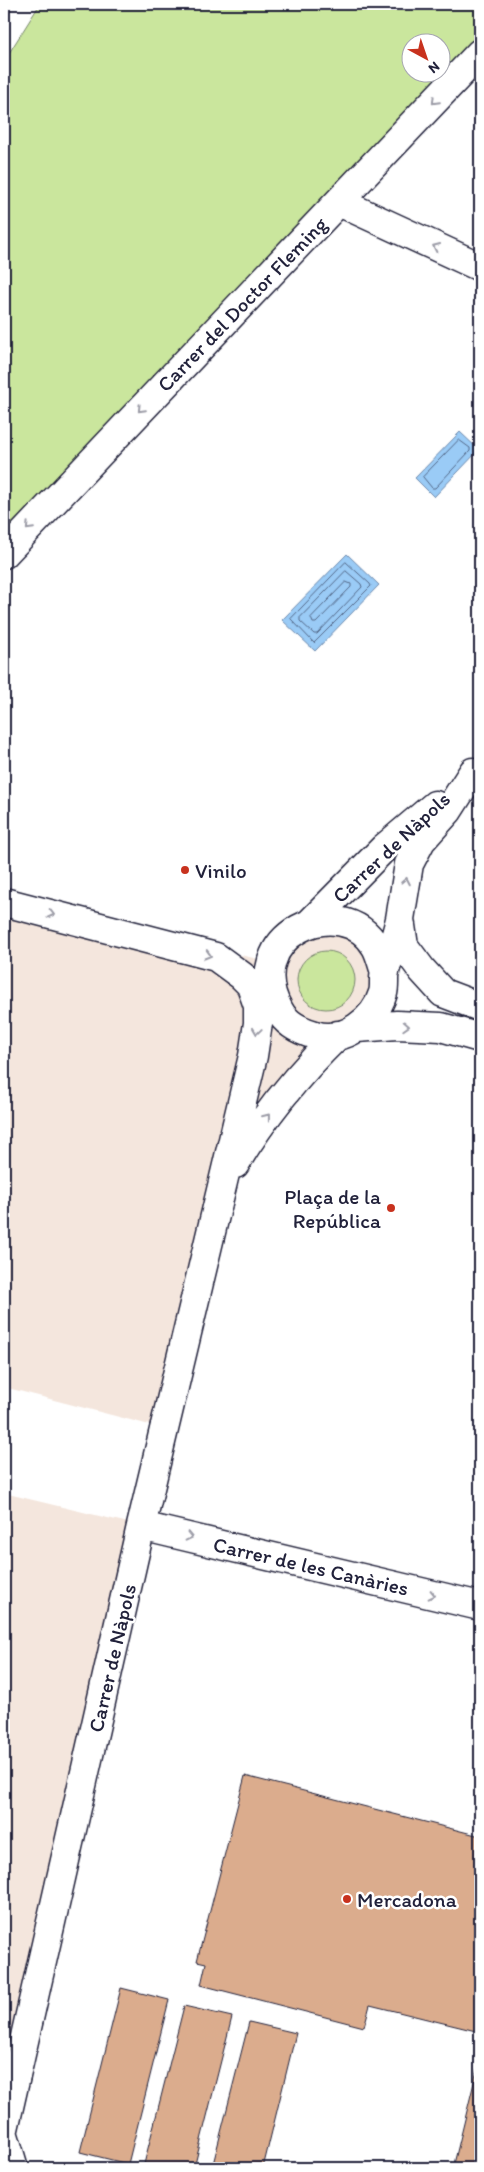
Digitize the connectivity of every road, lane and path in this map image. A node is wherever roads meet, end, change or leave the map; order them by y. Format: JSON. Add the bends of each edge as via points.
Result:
{"nodes":[{"id":1,"x":480,"y":53,"type":"edge"},
{"id":2,"x":339,"y":202,"type":"junction"},
{"id":3,"x":480,"y":267,"type":"edge"},
{"id":4,"x":4,"y":554,"type":"edge"},
{"id":5,"x":476,"y":768,"type":"edge"},
{"id":6,"x":4,"y":902,"type":"edge"},
{"id":7,"x":311,"y":922,"type":"junction"},
{"id":8,"x":388,"y":954,"type":"junction"},
{"id":9,"x":250,"y":983,"type":"junction"},
{"id":10,"x":480,"y":1007,"type":"edge"},
{"id":11,"x":282,"y":1016,"type":"junction"},
{"id":12,"x":348,"y":1032,"type":"junction"},
{"id":13,"x":480,"y":1038,"type":"edge"},
{"id":14,"x":222,"y":1187,"type":"junction"},
{"id":15,"x":141,"y":1526,"type":"junction"},
{"id":16,"x":480,"y":1606,"type":"edge"},
{"id":17,"x":4,"y":2129,"type":"edge"},
{"id":18,"x":4,"y":2135,"type":"edge"},
{"id":19,"x":14,"y":2168,"type":"edge"}],
"edges":[{"from":1,"to":2,"type":"street","name":"Carrer del Doctor Fleming","one_way":true},
{"from":3,"to":2,"type":"street","one_way":true},
{"from":2,"to":4,"type":"street","name":"Carrer del Doctor Fleming","one_way":true},
{"from":5,"to":7,"type":"street","name":"Carrer de Nàpols","via":[[384,848]]},
{"from":8,"to":5,"type":"street","name":"Carrer de Nàpols","one_way":true,"via":[[400,919],[409,864],[422,841],[448,811]]},
{"from":6,"to":9,"type":"street","one_way":true,"via":[[216,957]]},
{"from":7,"to":8,"type":"street","via":[[344,923],[362,932]]},
{"from":7,"to":11,"type":"street","via":[[286,938],[271,962],[269,983],[272,998]]},
{"from":8,"to":10,"type":"street","via":[[422,970],[443,994]]},
{"from":8,"to":12,"type":"street","via":[[383,993],[372,1015]]},
{"from":9,"to":11,"type":"street"},
{"from":9,"to":14,"type":"street","name":"Carrer de Nàpols","one_way":true,"via":[[258,1006],[258,1023]]},
{"from":11,"to":12,"type":"street","via":[[300,1030],[320,1036]]},
{"from":12,"to":13,"type":"street","one_way":true,"via":[[397,1026],[441,1028]]},
{"from":14,"to":12,"type":"street","name":"Carrer de Nàpols","one_way":true,"via":[[252,1136],[309,1063]]},
{"from":14,"to":15,"type":"street","name":"Carrer de Nàpols"},
{"from":15,"to":16,"type":"street","name":"Carrer de les Canàries","one_way":true},
{"from":15,"to":17,"type":"street","name":"Carrer de Nàpols"},
{"from":18,"to":19,"type":"street"}]}
